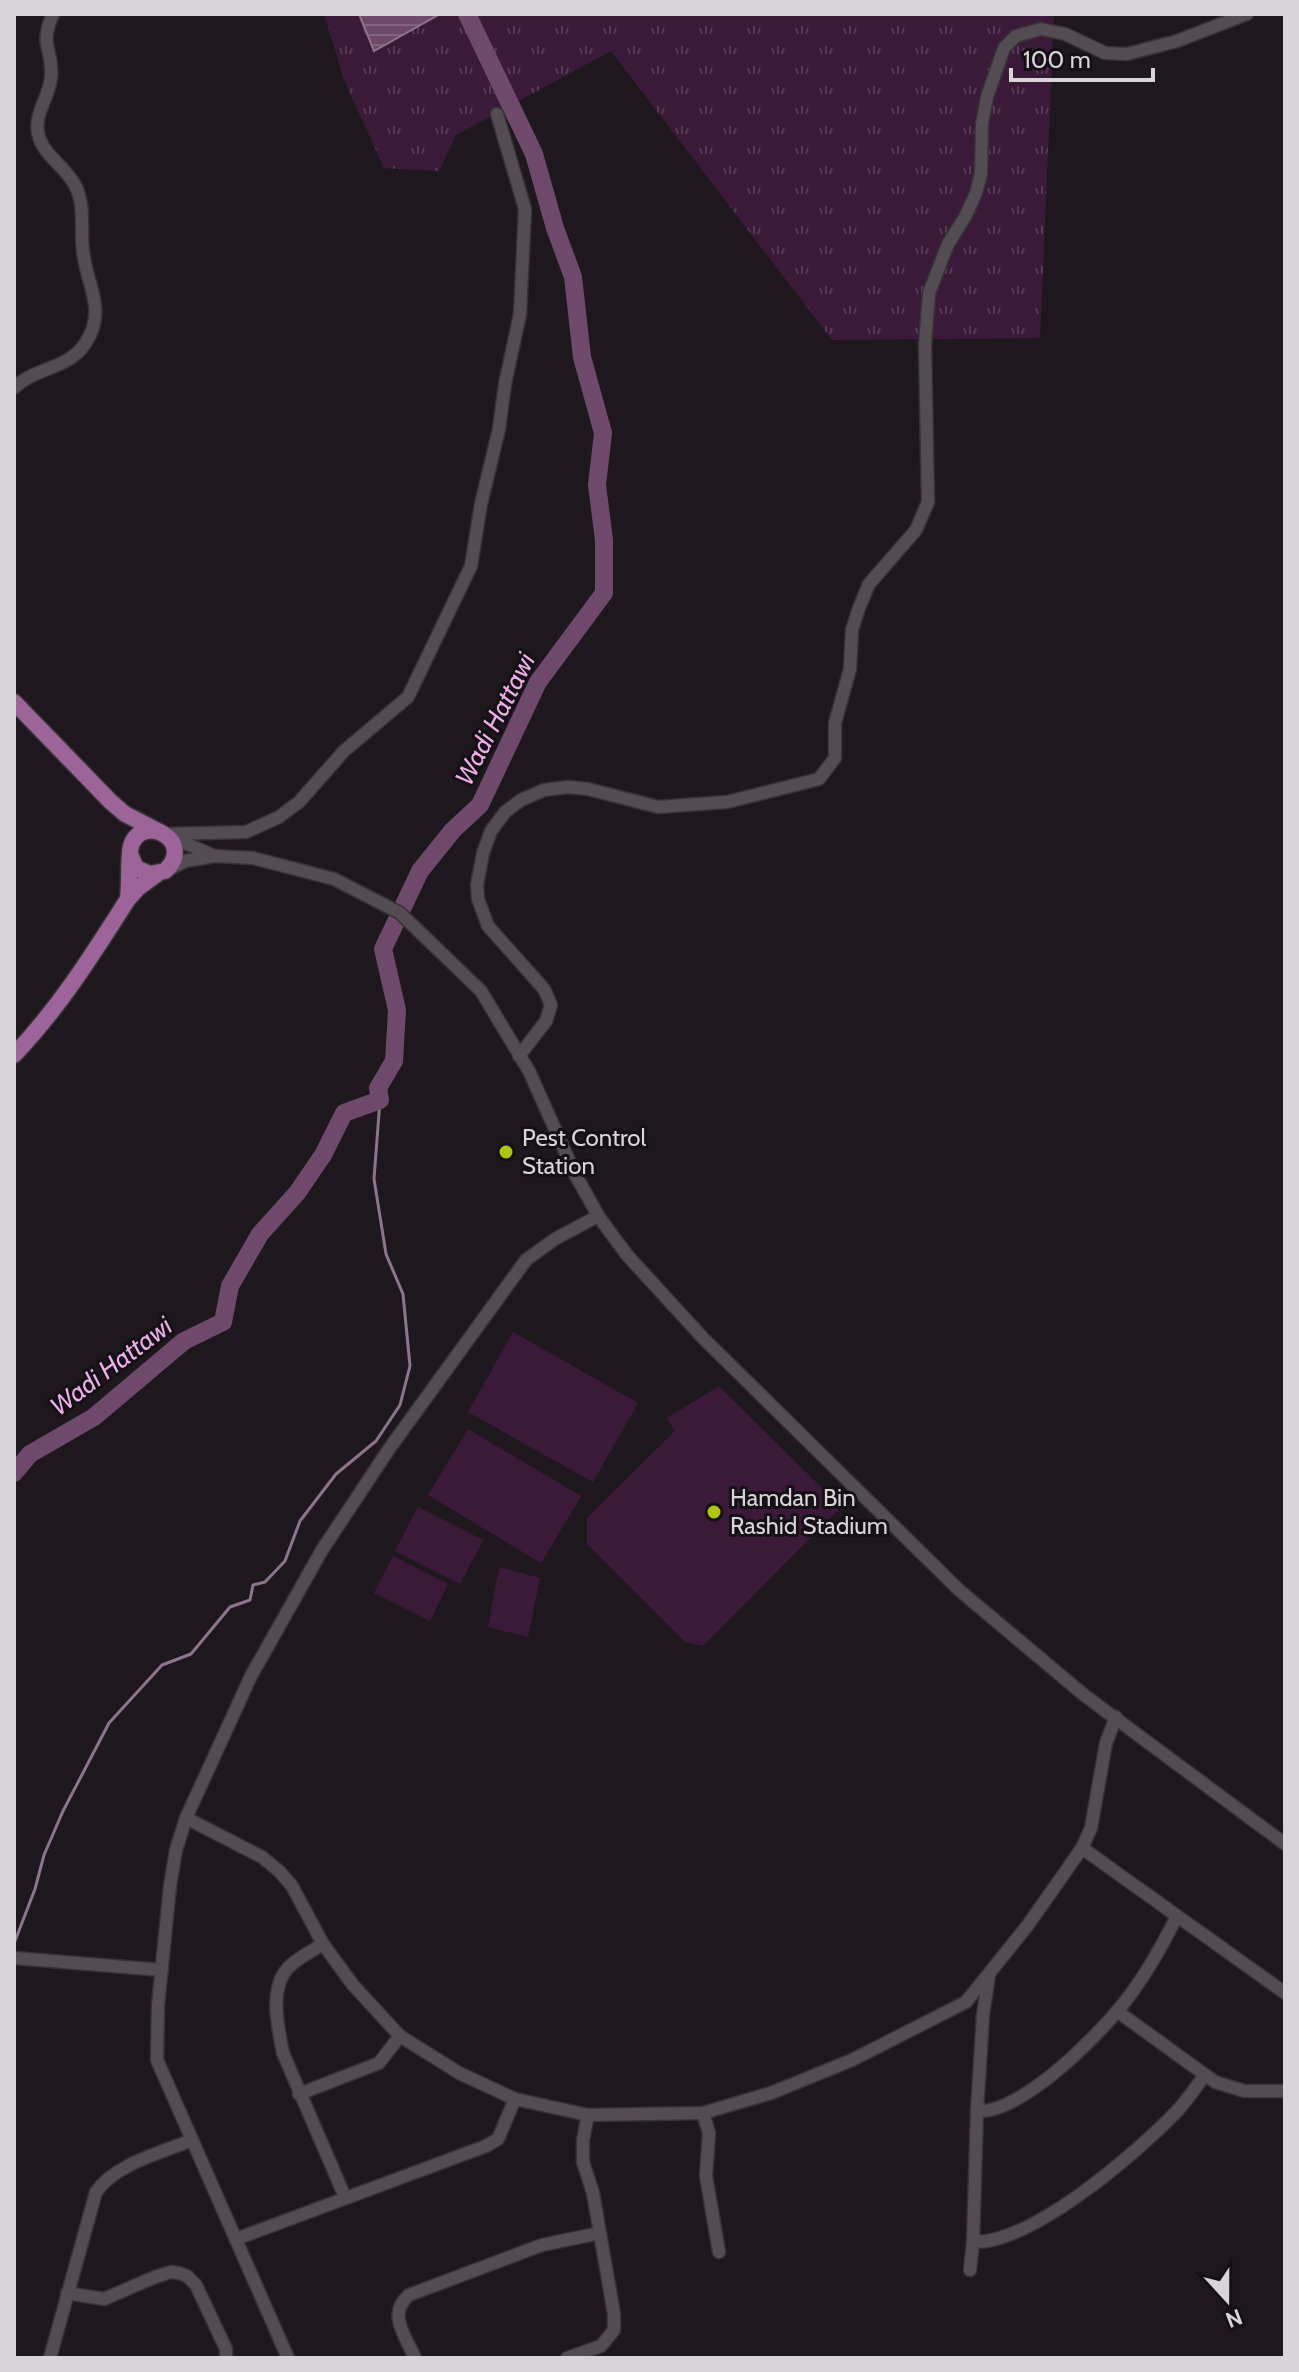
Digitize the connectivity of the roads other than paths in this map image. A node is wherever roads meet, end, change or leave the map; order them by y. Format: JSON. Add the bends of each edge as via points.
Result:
{"nodes":[{"id":1,"x":53,"y":14,"type":"edge"},
{"id":2,"x":1247,"y":14,"type":"edge"},
{"id":3,"x":497,"y":114,"type":"dead end"},
{"id":4,"x":14,"y":388,"type":"edge"},
{"id":5,"x":14,"y":702,"type":"edge"},
{"id":6,"x":111,"y":802,"type":"junction"},
{"id":7,"x":163,"y":834,"type":"junction"},
{"id":8,"x":130,"y":854,"type":"junction"},
{"id":9,"x":215,"y":856,"type":"junction"},
{"id":10,"x":161,"y":872,"type":"junction"},
{"id":11,"x":128,"y":899,"type":"junction"},
{"id":12,"x":14,"y":1055,"type":"edge"},
{"id":13,"x":519,"y":1056,"type":"junction"},
{"id":14,"x":596,"y":1212,"type":"junction"},
{"id":15,"x":1116,"y":1717,"type":"junction"},
{"id":16,"x":186,"y":1818,"type":"junction"},
{"id":17,"x":1285,"y":1844,"type":"edge"},
{"id":18,"x":1082,"y":1848,"type":"junction"},
{"id":19,"x":1177,"y":1916,"type":"junction"},
{"id":20,"x":323,"y":1944,"type":"junction"},
{"id":21,"x":14,"y":1958,"type":"edge"},
{"id":22,"x":162,"y":1970,"type":"junction"},
{"id":23,"x":990,"y":1972,"type":"junction"},
{"id":24,"x":1285,"y":1993,"type":"edge"},
{"id":25,"x":954,"y":2008,"type":"junction"},
{"id":26,"x":1117,"y":2011,"type":"junction"},
{"id":27,"x":983,"y":2022,"type":"junction"},
{"id":28,"x":400,"y":2036,"type":"junction"},
{"id":29,"x":1205,"y":2075,"type":"junction"},
{"id":30,"x":1285,"y":2091,"type":"edge"},
{"id":31,"x":299,"y":2094,"type":"junction"},
{"id":32,"x":515,"y":2099,"type":"junction"},
{"id":33,"x":977,"y":2111,"type":"junction"},
{"id":34,"x":703,"y":2113,"type":"junction"},
{"id":35,"x":588,"y":2115,"type":"junction"},
{"id":36,"x":192,"y":2140,"type":"junction"},
{"id":37,"x":345,"y":2197,"type":"junction"},
{"id":38,"x":600,"y":2233,"type":"junction"},
{"id":39,"x":236,"y":2239,"type":"junction"},
{"id":40,"x":973,"y":2242,"type":"junction"},
{"id":41,"x":719,"y":2252,"type":"dead end"},
{"id":42,"x":970,"y":2270,"type":"dead end"},
{"id":43,"x":67,"y":2293,"type":"junction"},
{"id":44,"x":50,"y":2358,"type":"edge"},
{"id":45,"x":226,"y":2358,"type":"edge"},
{"id":46,"x":288,"y":2358,"type":"edge"},
{"id":47,"x":415,"y":2358,"type":"edge"},
{"id":48,"x":567,"y":2358,"type":"edge"}],
"edges":[{"from":1,"to":4,"type":"street","via":[[45,39],[51,78],[37,127],[44,147],[69,174],[82,205],[83,252],[95,312],[90,334],[78,352]]},
{"from":2,"to":13,"type":"street","via":[[1127,54],[1105,53],[1041,29],[1024,32],[1004,48],[987,97],[976,193],[929,293],[928,502],[916,530],[869,584],[859,608],[835,723],[835,758],[819,779],[727,802],[658,807],[568,787],[544,790],[505,812],[483,853],[478,899],[488,926],[544,989],[551,1005],[546,1021]]},
{"from":3,"to":7,"type":"street","via":[[525,209],[520,314],[471,566],[408,697],[344,751],[299,802],[246,832]]},
{"from":5,"to":6,"type":"main road"},
{"from":6,"to":7,"type":"main road"},
{"from":6,"to":8,"type":"main road"},
{"from":7,"to":8,"type":"main road","via":[[140,835]]},
{"from":7,"to":9,"type":"street"},
{"from":7,"to":10,"type":"main road","via":[[175,854]]},
{"from":8,"to":10,"type":"main road","via":[[136,868]]},
{"from":8,"to":11,"type":"main road"},
{"from":9,"to":10,"type":"street"},
{"from":9,"to":13,"type":"street","via":[[253,858],[334,879],[400,913],[481,991]]},
{"from":10,"to":11,"type":"main road"},
{"from":11,"to":12,"type":"main road","via":[[76,979]]},
{"from":13,"to":14,"type":"street"},
{"from":14,"to":15,"type":"street","via":[[627,1255],[703,1338],[959,1590]]},
{"from":14,"to":16,"type":"street","via":[[526,1260],[389,1449],[322,1550],[251,1676]]},
{"from":15,"to":17,"type":"street"},
{"from":15,"to":18,"type":"street"},
{"from":16,"to":20,"type":"street","via":[[262,1857],[280,1872]]},
{"from":16,"to":22,"type":"street","via":[[170,1886]]},
{"from":18,"to":19,"type":"street"},
{"from":18,"to":23,"type":"street"},
{"from":19,"to":24,"type":"street"},
{"from":19,"to":26,"type":"street","via":[[1159,1952]]},
{"from":20,"to":28,"type":"street"},
{"from":20,"to":31,"type":"street","via":[[290,1966],[277,1993],[283,2053]]},
{"from":21,"to":22,"type":"street"},
{"from":22,"to":36,"type":"street","via":[[157,2060]]},
{"from":23,"to":25,"type":"street","via":[[966,2002]]},
{"from":23,"to":27,"type":"street"},
{"from":25,"to":27,"type":"street","via":[[968,2008]]},
{"from":25,"to":34,"type":"street","via":[[838,2065]]},
{"from":26,"to":29,"type":"street"},
{"from":26,"to":33,"type":"street","via":[[1026,2094],[990,2112]]},
{"from":27,"to":33,"type":"street"},
{"from":28,"to":31,"type":"street","via":[[379,2063]]},
{"from":28,"to":32,"type":"street","via":[[459,2073]]},
{"from":29,"to":30,"type":"street","via":[[1244,2091]]},
{"from":29,"to":40,"type":"street","via":[[1180,2108],[1078,2195],[1014,2234]]},
{"from":31,"to":37,"type":"street"},
{"from":32,"to":35,"type":"street"},
{"from":32,"to":37,"type":"street","via":[[498,2139]]},
{"from":33,"to":40,"type":"street"},
{"from":34,"to":35,"type":"street"},
{"from":34,"to":41,"type":"street","via":[[709,2133],[706,2176]]},
{"from":35,"to":38,"type":"street","via":[[583,2162]]},
{"from":36,"to":39,"type":"street"},
{"from":36,"to":43,"type":"street","via":[[104,2180],[87,2216]]},
{"from":37,"to":39,"type":"street"},
{"from":38,"to":47,"type":"street","via":[[542,2245],[409,2295],[397,2314]]},
{"from":38,"to":48,"type":"street","via":[[614,2330],[601,2346]]},
{"from":39,"to":46,"type":"street"},
{"from":40,"to":42,"type":"street"},
{"from":43,"to":44,"type":"street"},
{"from":43,"to":45,"type":"street","via":[[104,2299],[171,2272],[187,2276],[196,2285]]}]}
